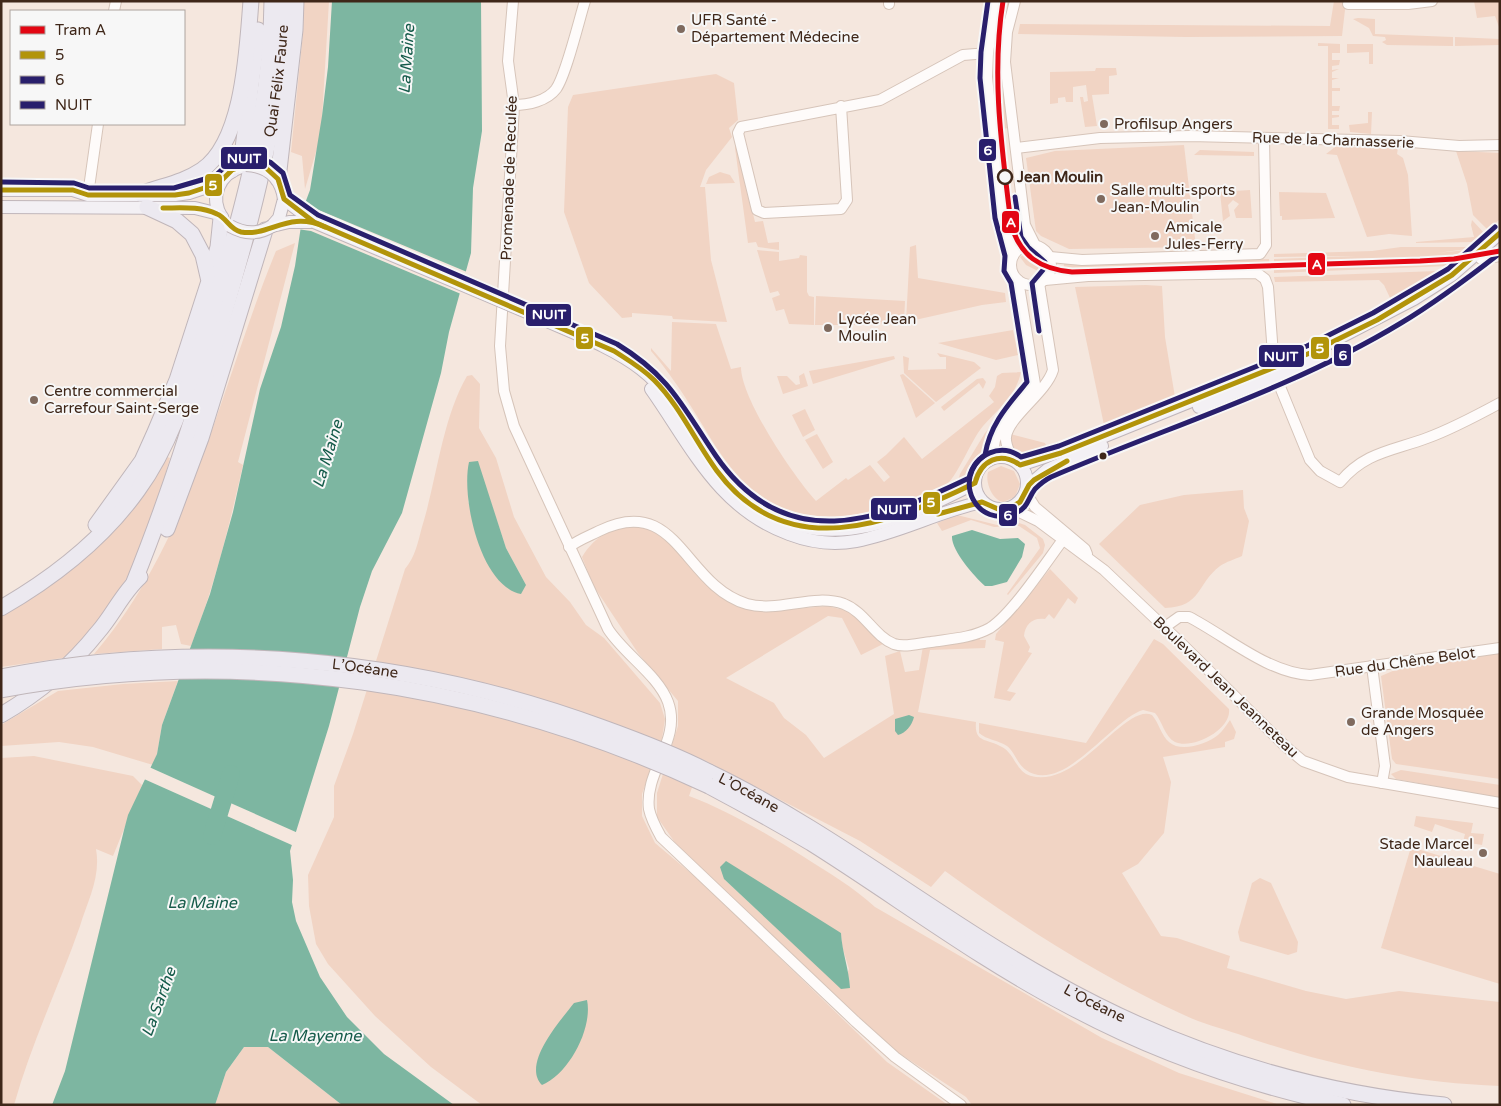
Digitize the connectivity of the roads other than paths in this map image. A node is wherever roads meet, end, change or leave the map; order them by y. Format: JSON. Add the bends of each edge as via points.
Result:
{"nodes":[{"id":1,"x":251,"y":1,"type":"edge"},
{"id":2,"x":259,"y":1,"type":"edge"},
{"id":3,"x":272,"y":1,"type":"edge"},
{"id":4,"x":284,"y":1,"type":"edge"},
{"id":5,"x":296,"y":1,"type":"edge"},
{"id":6,"x":513,"y":1,"type":"edge"},
{"id":7,"x":585,"y":1,"type":"edge"},
{"id":8,"x":996,"y":1,"type":"edge"},
{"id":9,"x":1015,"y":1,"type":"edge"},
{"id":10,"x":1432,"y":1,"type":"edge"},
{"id":11,"x":1348,"y":4,"type":"dead end"},
{"id":12,"x":988,"y":53,"type":"junction"},
{"id":13,"x":514,"y":105,"type":"junction"},
{"id":14,"x":841,"y":106,"type":"junction"},
{"id":15,"x":98,"y":125,"type":"edge"},
{"id":16,"x":1264,"y":138,"type":"junction"},
{"id":17,"x":1500,"y":145,"type":"edge"},
{"id":18,"x":1016,"y":148,"type":"junction"},
{"id":19,"x":249,"y":162,"type":"junction"},
{"id":20,"x":278,"y":179,"type":"junction"},
{"id":21,"x":219,"y":183,"type":"junction"},
{"id":22,"x":1,"y":190,"type":"edge"},
{"id":23,"x":88,"y":195,"type":"junction"},
{"id":24,"x":144,"y":201,"type":"junction"},
{"id":25,"x":287,"y":201,"type":"junction"},
{"id":26,"x":1,"y":207,"type":"edge"},
{"id":27,"x":20,"y":208,"type":"junction"},
{"id":28,"x":224,"y":219,"type":"junction"},
{"id":29,"x":314,"y":222,"type":"junction"},
{"id":30,"x":268,"y":228,"type":"junction"},
{"id":31,"x":1500,"y":232,"type":"edge"},
{"id":32,"x":1500,"y":243,"type":"edge"},
{"id":33,"x":1035,"y":245,"type":"junction"},
{"id":34,"x":1013,"y":256,"type":"junction"},
{"id":35,"x":1500,"y":256,"type":"edge"},
{"id":36,"x":1050,"y":257,"type":"junction"},
{"id":37,"x":1481,"y":259,"type":"junction"},
{"id":38,"x":1018,"y":280,"type":"junction"},
{"id":39,"x":208,"y":281,"type":"junction"},
{"id":40,"x":1042,"y":282,"type":"junction"},
{"id":41,"x":626,"y":359,"type":"junction"},
{"id":42,"x":1275,"y":372,"type":"junction"},
{"id":43,"x":1495,"y":406,"type":"edge"},
{"id":44,"x":992,"y":459,"type":"junction"},
{"id":45,"x":1016,"y":462,"type":"junction"},
{"id":46,"x":975,"y":483,"type":"junction"},
{"id":47,"x":1027,"y":490,"type":"junction"},
{"id":48,"x":982,"y":502,"type":"junction"},
{"id":49,"x":1011,"y":508,"type":"junction"},
{"id":50,"x":1062,"y":541,"type":"junction"},
{"id":51,"x":569,"y":546,"type":"junction"},
{"id":52,"x":1089,"y":557,"type":"junction"},
{"id":53,"x":54,"y":572,"type":"junction"},
{"id":54,"x":134,"y":582,"type":"junction"},
{"id":55,"x":1,"y":608,"type":"edge"},
{"id":56,"x":1165,"y":627,"type":"junction"},
{"id":57,"x":1500,"y":648,"type":"edge"},
{"id":58,"x":1372,"y":666,"type":"junction"},
{"id":59,"x":1,"y":676,"type":"edge"},
{"id":60,"x":1,"y":690,"type":"edge"},
{"id":61,"x":1,"y":716,"type":"edge"},
{"id":62,"x":709,"y":779,"type":"junction"},
{"id":63,"x":1382,"y":783,"type":"junction"},
{"id":64,"x":1500,"y":803,"type":"edge"},
{"id":65,"x":961,"y":1105,"type":"edge"},
{"id":66,"x":1343,"y":1105,"type":"edge"},
{"id":67,"x":1444,"y":1105,"type":"edge"}],
"edges":[{"from":1,"to":24,"type":"highway","via":[[236,111],[223,148],[210,164]]},
{"from":2,"to":19,"type":"highway","via":[[257,47],[243,148]]},
{"from":3,"to":19,"type":"highway","name":"Quai Félix Faure","via":[[269,63]]},
{"from":4,"to":19,"type":"highway","name":"Quai Félix Faure","via":[[281,60]]},
{"from":5,"to":20,"type":"highway"},
{"from":6,"to":13,"type":"street","name":"Promenade de Reculée","via":[[508,61]]},
{"from":7,"to":13,"type":"street","via":[[556,88],[540,100]]},
{"from":8,"to":12,"type":"street"},
{"from":9,"to":18,"type":"street","via":[[1007,32],[1005,62]]},
{"from":10,"to":11,"type":"street"},
{"from":12,"to":14,"type":"street","via":[[963,55],[880,100]]},
{"from":12,"to":34,"type":"street","via":[[987,77],[1002,217]]},
{"from":13,"to":51,"type":"street","name":"Promenade de Reculée","via":[[500,346],[504,391],[514,426]]},
{"from":14,"to":14,"type":"street","via":[[739,129],[757,210],[764,213],[841,209],[847,200]]},
{"from":15,"to":23,"type":"street"},
{"from":16,"to":17,"type":"street","name":"Rue de la Charnasserie"},
{"from":16,"to":18,"type":"street","name":"Rue de la Charnasserie","via":[[1100,138]]},
{"from":16,"to":36,"type":"street","via":[[1266,245],[1260,254],[1082,260]]},
{"from":18,"to":33,"type":"street","via":[[1025,225]]},
{"from":19,"to":20,"type":"main road","bridge":true,"via":[[266,168]]},
{"from":19,"to":21,"type":"main road"},
{"from":19,"to":53,"type":"highway","via":[[235,239],[188,386],[164,444],[127,504],[87,547]]},
{"from":19,"to":54,"type":"highway","via":[[247,238],[183,451],[161,517]]},
{"from":20,"to":25,"type":"main road","bridge":true},
{"from":21,"to":24,"type":"main road","via":[[189,193]]},
{"from":21,"to":28,"type":"main road","via":[[216,197]]},
{"from":22,"to":23,"type":"main road","via":[[73,190]]},
{"from":23,"to":24,"type":"main road"},
{"from":23,"to":27,"type":"main road","via":[[32,200]]},
{"from":24,"to":27,"type":"main road"},
{"from":24,"to":28,"type":"main road","via":[[195,208]]},
{"from":24,"to":39,"type":"highway","via":[[192,234],[203,255]]},
{"from":25,"to":29,"type":"main road"},
{"from":25,"to":30,"type":"main road"},
{"from":26,"to":27,"type":"main road"},
{"from":28,"to":30,"type":"main road","bridge":true,"via":[[240,232],[253,233]]},
{"from":28,"to":39,"type":"highway"},
{"from":29,"to":30,"type":"main road","via":[[289,222]]},
{"from":29,"to":41,"type":"main road","bridge":true,"via":[[529,313]]},
{"from":30,"to":54,"type":"highway","via":[[201,438],[174,510],[148,570]]},
{"from":31,"to":42,"type":"main road","via":[[1452,275],[1414,299]]},
{"from":32,"to":37,"type":"main road"},
{"from":33,"to":34,"type":"street","via":[[1024,246]]},
{"from":33,"to":36,"type":"street"},
{"from":34,"to":38,"type":"street","via":[[1011,269]]},
{"from":35,"to":37,"type":"street"},
{"from":36,"to":40,"type":"street","via":[[1051,268]]},
{"from":37,"to":42,"type":"main road","via":[[1424,300],[1361,338]]},
{"from":38,"to":40,"type":"street","via":[[1029,285]]},
{"from":38,"to":44,"type":"street","via":[[1035,384],[1003,423],[995,440]]},
{"from":39,"to":53,"type":"highway","via":[[177,380],[142,461],[108,511],[64,556]]},
{"from":40,"to":42,"type":"street","via":[[1088,276],[1257,273],[1265,279],[1268,288]]},
{"from":40,"to":45,"type":"street","via":[[1053,370],[1044,386],[1009,427],[1006,437]]},
{"from":41,"to":46,"type":"main road","via":[[646,373],[672,402],[719,473],[739,495],[778,520],[829,531],[874,525],[898,518]]},
{"from":41,"to":48,"type":"main road","via":[[646,381],[718,486],[735,503],[773,528],[821,542],[856,541],[950,509]]},
{"from":42,"to":43,"type":"street","via":[[1310,460],[1340,482],[1368,457],[1428,438]]},
{"from":42,"to":45,"type":"main road","via":[[1095,440]]},
{"from":42,"to":47,"type":"main road","via":[[1047,470]]},
{"from":44,"to":45,"type":"main road","via":[[1002,457]]},
{"from":44,"to":46,"type":"main road","via":[[978,471]]},
{"from":45,"to":47,"type":"main road","via":[[1027,476]]},
{"from":46,"to":48,"type":"main road"},
{"from":47,"to":49,"type":"main road","via":[[1020,502]]},
{"from":47,"to":52,"type":"street","name":"Boulevard Jean Jeanneteau","via":[[1035,507],[1085,549]]},
{"from":48,"to":49,"type":"main road","via":[[996,509]]},
{"from":49,"to":50,"type":"street","name":"Boulevard Jean Jeanneteau","via":[[1038,521]]},
{"from":50,"to":51,"type":"street","via":[[1019,597],[990,628],[964,638],[903,645],[888,641],[861,614],[842,604],[826,601],[767,607],[746,604],[728,596],[705,578],[667,533],[647,522],[619,522]]},
{"from":50,"to":52,"type":"street","name":"Boulevard Jean Jeanneteau"},
{"from":51,"to":65,"type":"street","name":"Promenade de Reculée","via":[[617,642],[656,682],[668,702],[672,724],[651,787],[649,808],[661,837],[869,1033]]},
{"from":52,"to":56,"type":"street","name":"Boulevard Jean Jeanneteau"},
{"from":53,"to":55,"type":"highway"},
{"from":54,"to":61,"type":"highway","via":[[99,631],[61,673]]},
{"from":56,"to":58,"type":"street","name":"Rue du Chêne Belot","via":[[1179,617],[1189,617],[1276,667],[1299,675]]},
{"from":56,"to":63,"type":"street","name":"Boulevard Jean Jeanneteau","via":[[1303,761],[1325,770]]},
{"from":57,"to":58,"type":"street","name":"Rue du Chêne Belot"},
{"from":58,"to":63,"type":"street","via":[[1385,766]]},
{"from":59,"to":62,"type":"highway","name":"L’Océane","bridge":true,"via":[[121,661],[209,657],[359,667],[452,684],[541,707],[612,731]]},
{"from":60,"to":62,"type":"highway","name":"L’Océane","bridge":true,"via":[[92,676],[168,671],[279,672],[354,679],[428,692],[519,714]]},
{"from":62,"to":66,"type":"highway","name":"L’Océane","via":[[1033,986],[1099,1022],[1166,1053],[1221,1072],[1274,1089]]},
{"from":62,"to":67,"type":"highway","name":"L’Océane","via":[[799,820],[1051,981],[1136,1025],[1204,1052],[1276,1075],[1366,1095]]},
{"from":63,"to":64,"type":"street","name":"Boulevard Jean Jeanneteau"}]}
